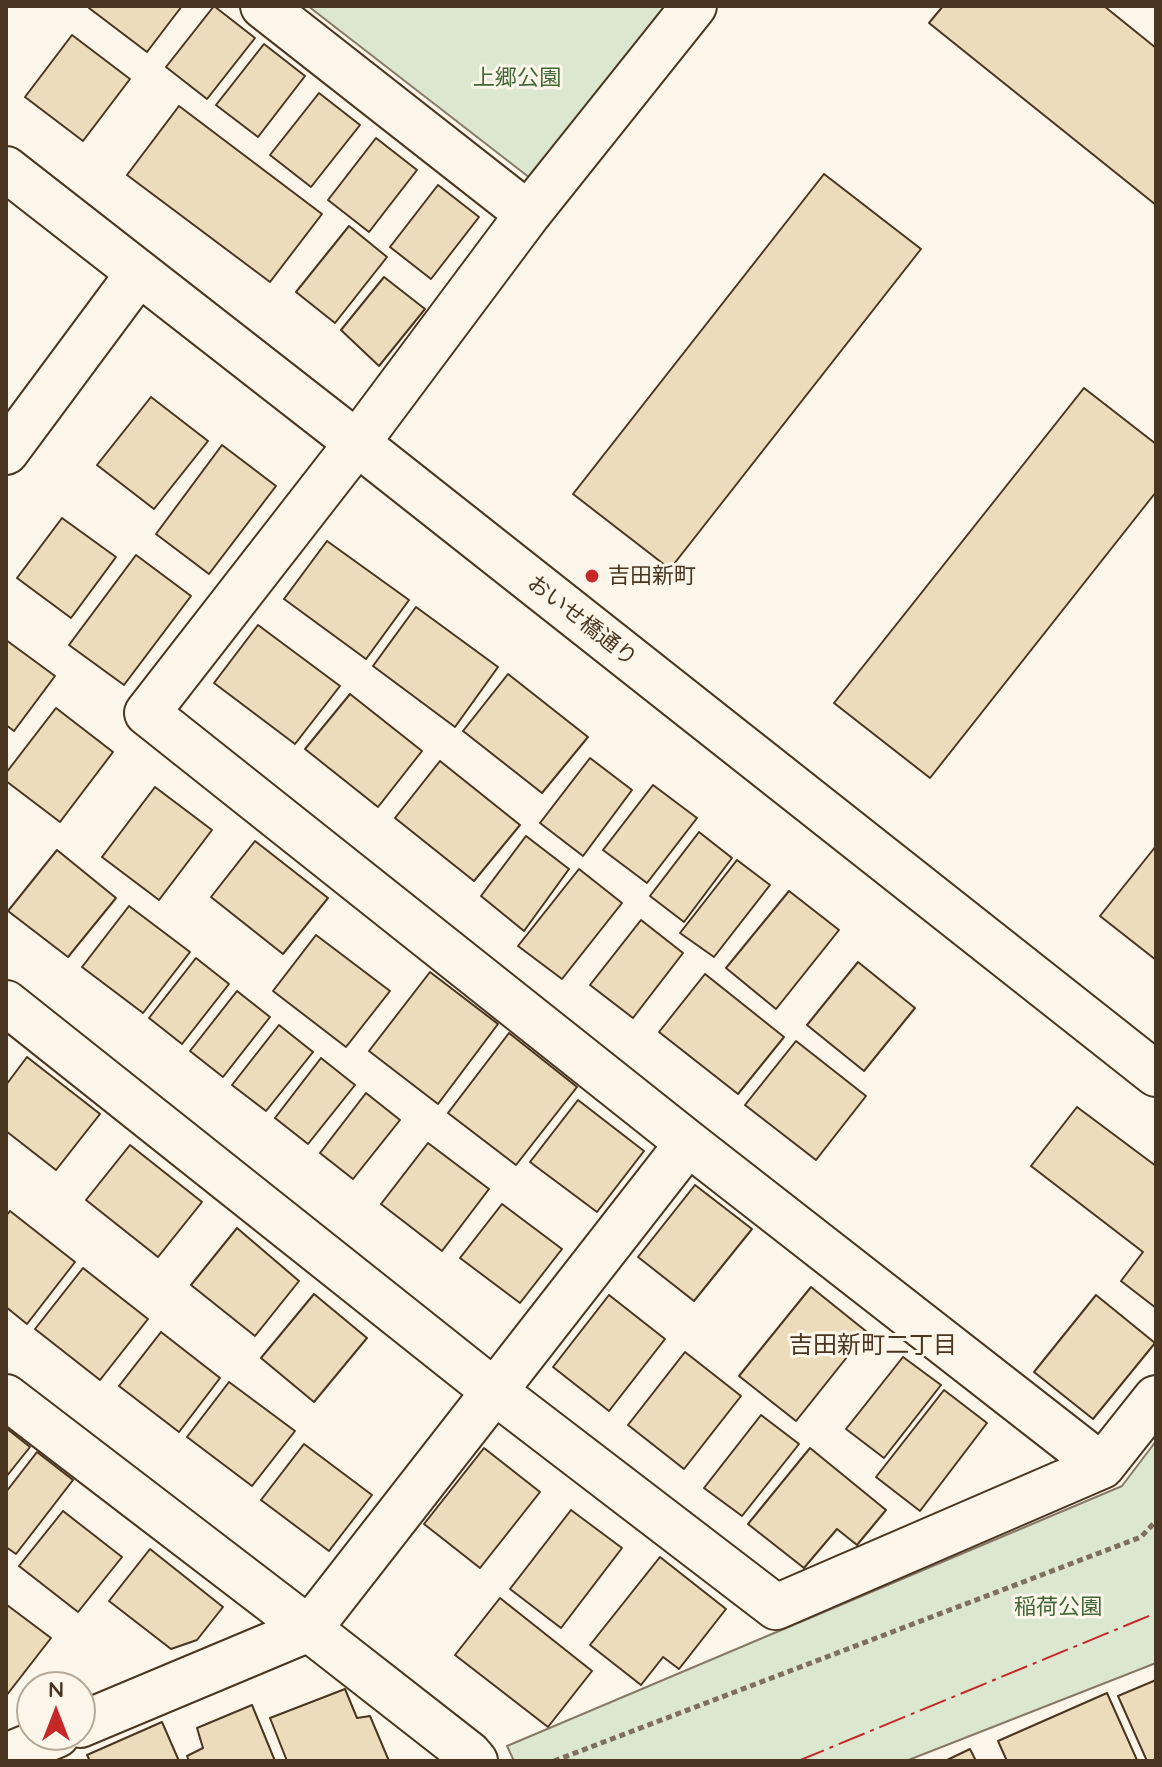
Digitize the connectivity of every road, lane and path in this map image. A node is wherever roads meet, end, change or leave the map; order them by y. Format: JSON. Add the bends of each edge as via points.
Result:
{"nodes":[{"id":1,"x":263,"y":6,"type":"edge"},
{"id":2,"x":694,"y":6,"type":"edge"},
{"id":3,"x":6,"y":169,"type":"edge"},
{"id":4,"x":528,"y":214,"type":"junction"},
{"id":5,"x":138,"y":274,"type":"junction"},
{"id":6,"x":357,"y":443,"type":"junction"},
{"id":7,"x":6,"y":452,"type":"edge"},
{"id":8,"x":6,"y":1003,"type":"edge"},
{"id":9,"x":1156,"y":1074,"type":"edge"},
{"id":10,"x":688,"y":1143,"type":"junction"},
{"id":11,"x":494,"y":1391,"type":"junction"},
{"id":12,"x":6,"y":1397,"type":"edge"},
{"id":13,"x":1156,"y":1398,"type":"edge"},
{"id":14,"x":1102,"y":1466,"type":"junction"},
{"id":15,"x":1156,"y":1521,"type":"edge"},
{"id":16,"x":309,"y":1629,"type":"junction"},
{"id":17,"x":96,"y":1718,"type":"edge"},
{"id":18,"x":475,"y":1761,"type":"edge"},
{"id":19,"x":554,"y":1761,"type":"edge"}],
"edges":[{"from":1,"to":4,"type":"street"},
{"from":2,"to":4,"type":"street"},
{"from":3,"to":5,"type":"street","name":"おいせ橋通り"},
{"from":4,"to":6,"type":"street"},
{"from":5,"to":6,"type":"street","name":"おいせ橋通り"},
{"from":5,"to":7,"type":"street"},
{"from":6,"to":9,"type":"street","name":"おいせ橋通り"},
{"from":6,"to":10,"type":"street","via":[[147,713]]},
{"from":8,"to":11,"type":"street"},
{"from":10,"to":11,"type":"street"},
{"from":10,"to":14,"type":"street"},
{"from":11,"to":14,"type":"street","via":[[776,1607]]},
{"from":11,"to":16,"type":"street"},
{"from":12,"to":16,"type":"street"},
{"from":13,"to":14,"type":"street"},
{"from":15,"to":19,"type":"path","via":[[1141,1537]]},
{"from":16,"to":17,"type":"street"},
{"from":16,"to":18,"type":"street"}]}
